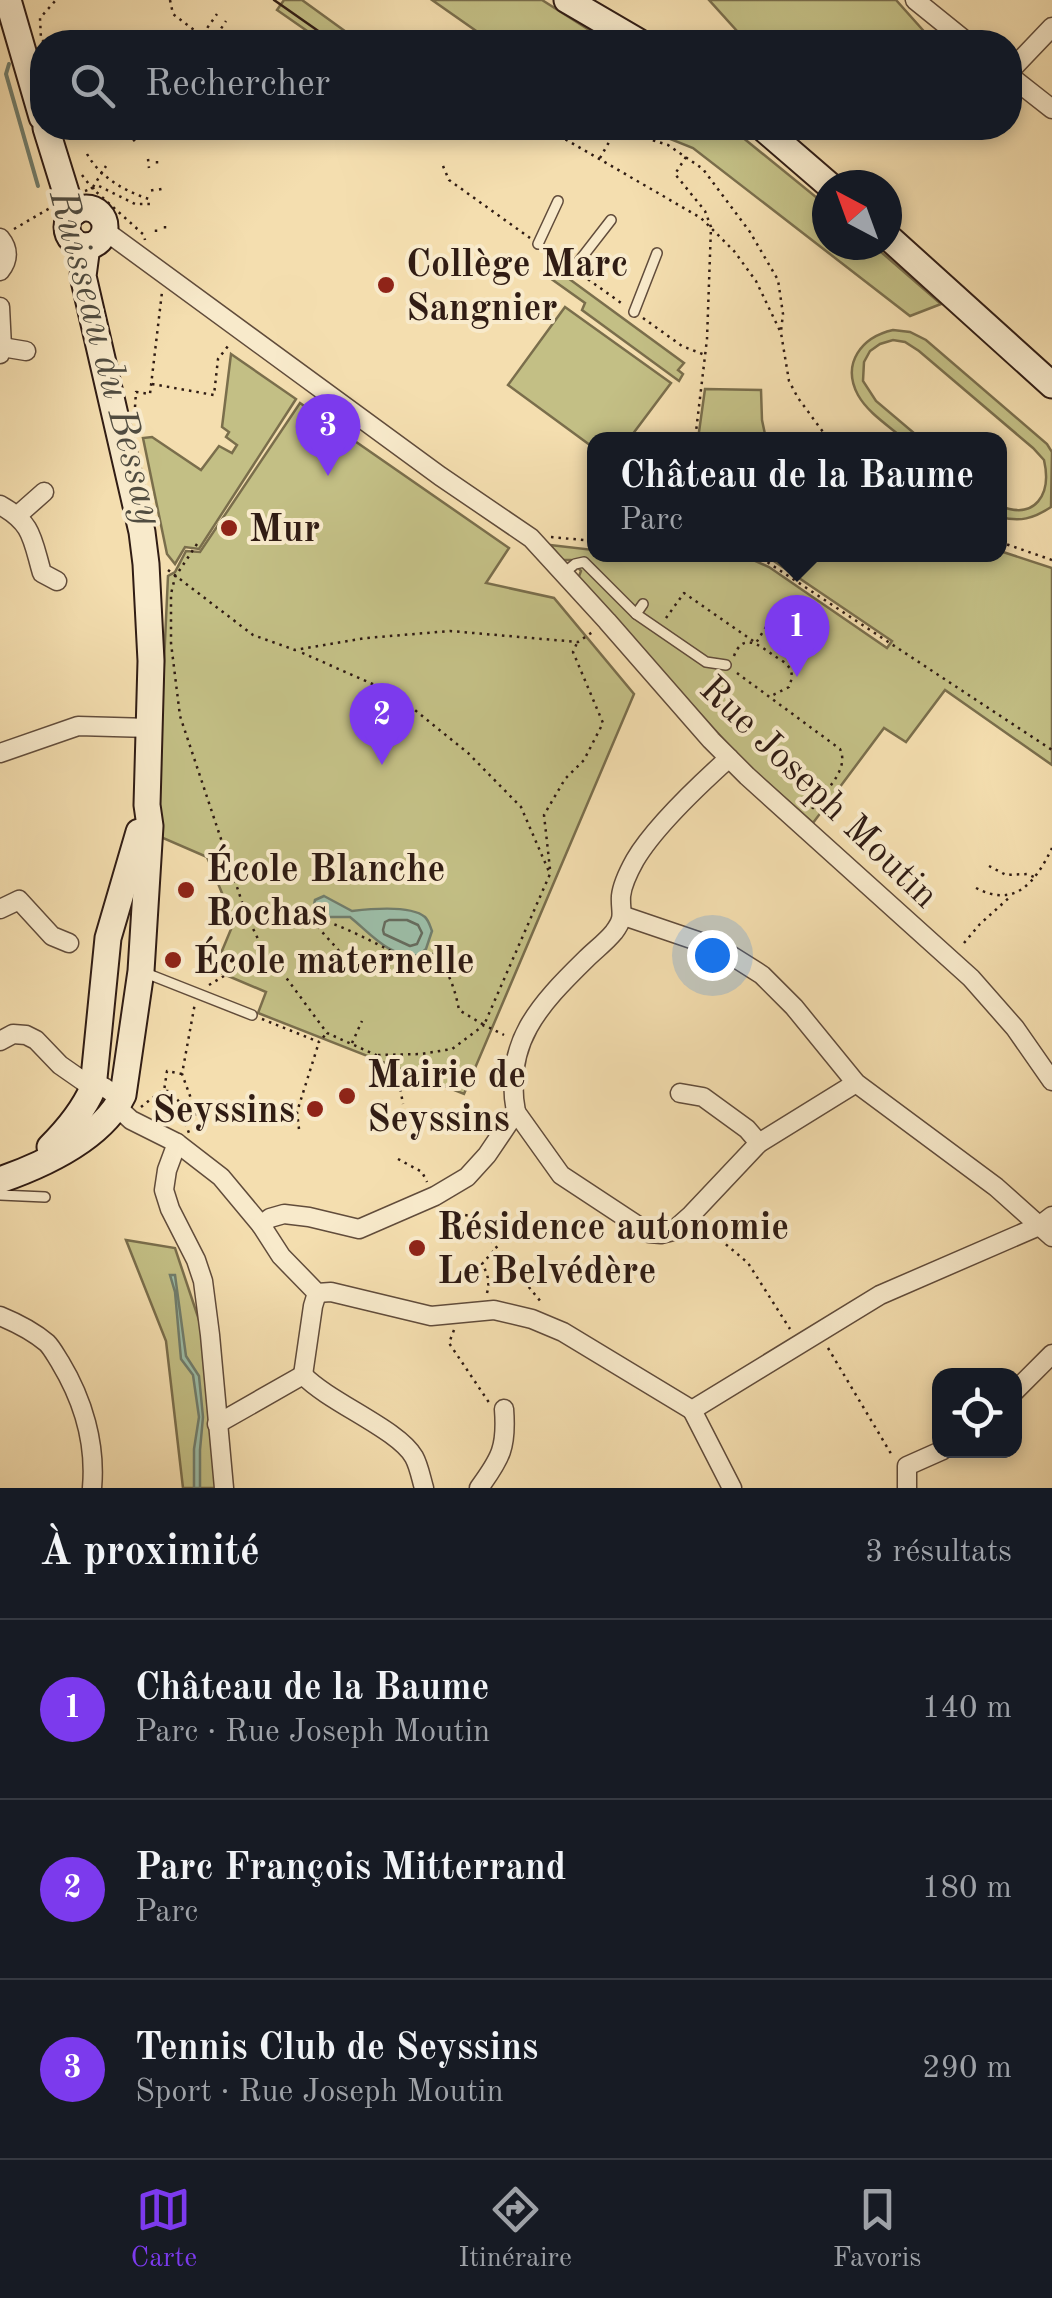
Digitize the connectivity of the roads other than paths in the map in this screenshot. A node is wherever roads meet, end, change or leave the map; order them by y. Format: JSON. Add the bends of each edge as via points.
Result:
{"nodes":[{"id":1,"x":8,"y":0,"type":"edge"},
{"id":2,"x":567,"y":0,"type":"edge"},
{"id":3,"x":915,"y":0,"type":"edge"},
{"id":4,"x":1052,"y":27,"type":"edge"},
{"id":5,"x":618,"y":30,"type":"edge"},
{"id":6,"x":952,"y":30,"type":"edge"},
{"id":7,"x":1022,"y":61,"type":"edge"},
{"id":8,"x":30,"y":76,"type":"edge"},
{"id":9,"x":1022,"y":84,"type":"edge"},
{"id":10,"x":1052,"y":109,"type":"edge"},
{"id":11,"x":50,"y":140,"type":"edge"},
{"id":12,"x":777,"y":140,"type":"edge"},
{"id":13,"x":812,"y":170,"type":"edge"},
{"id":14,"x":558,"y":201,"type":"dead end"},
{"id":15,"x":611,"y":220,"type":"dead end"},
{"id":16,"x":0,"y":238,"type":"edge"},
{"id":17,"x":96,"y":238,"type":"junction"},
{"id":18,"x":538,"y":244,"type":"dead end"},
{"id":19,"x":902,"y":250,"type":"edge"},
{"id":20,"x":656,"y":254,"type":"dead end"},
{"id":21,"x":573,"y":269,"type":"dead end"},
{"id":22,"x":0,"y":271,"type":"edge"},
{"id":23,"x":0,"y":307,"type":"edge"},
{"id":24,"x":634,"y":312,"type":"dead end"},
{"id":25,"x":1,"y":350,"type":"edge"},
{"id":26,"x":26,"y":351,"type":"dead end"},
{"id":27,"x":1052,"y":385,"type":"edge"},
{"id":28,"x":44,"y":492,"type":"dead end"},
{"id":29,"x":0,"y":505,"type":"edge"},
{"id":30,"x":18,"y":515,"type":"junction"},
{"id":31,"x":564,"y":573,"type":"junction"},
{"id":32,"x":57,"y":581,"type":"dead end"},
{"id":33,"x":643,"y":604,"type":"dead end"},
{"id":34,"x":636,"y":614,"type":"junction"},
{"id":35,"x":730,"y":668,"type":"road end"},
{"id":36,"x":150,"y":728,"type":"junction"},
{"id":37,"x":0,"y":753,"type":"edge"},
{"id":38,"x":729,"y":758,"type":"junction"},
{"id":39,"x":147,"y":805,"type":"junction"},
{"id":40,"x":0,"y":908,"type":"edge"},
{"id":41,"x":624,"y":916,"type":"junction"},
{"id":42,"x":70,"y":943,"type":"dead end"},
{"id":43,"x":141,"y":971,"type":"junction"},
{"id":44,"x":252,"y":1015,"type":"road end"},
{"id":45,"x":0,"y":1041,"type":"edge"},
{"id":46,"x":1052,"y":1081,"type":"edge"},
{"id":47,"x":856,"y":1084,"type":"junction"},
{"id":48,"x":93,"y":1088,"type":"junction"},
{"id":49,"x":680,"y":1093,"type":"dead end"},
{"id":50,"x":128,"y":1107,"type":"junction"},
{"id":51,"x":516,"y":1112,"type":"junction"},
{"id":52,"x":759,"y":1142,"type":"junction"},
{"id":53,"x":180,"y":1146,"type":"junction"},
{"id":54,"x":25,"y":1172,"type":"junction"},
{"id":55,"x":0,"y":1180,"type":"edge"},
{"id":56,"x":0,"y":1195,"type":"edge"},
{"id":57,"x":45,"y":1197,"type":"dead end"},
{"id":58,"x":261,"y":1225,"type":"junction"},
{"id":59,"x":1048,"y":1226,"type":"edge"},
{"id":60,"x":317,"y":1293,"type":"junction"},
{"id":61,"x":0,"y":1316,"type":"edge"},
{"id":62,"x":1052,"y":1354,"type":"edge"},
{"id":63,"x":303,"y":1374,"type":"junction"},
{"id":64,"x":1022,"y":1384,"type":"edge"},
{"id":65,"x":504,"y":1409,"type":"road end"},
{"id":66,"x":692,"y":1410,"type":"junction"},
{"id":67,"x":217,"y":1424,"type":"junction"},
{"id":68,"x":932,"y":1455,"type":"edge"},
{"id":69,"x":92,"y":1488,"type":"edge"},
{"id":70,"x":224,"y":1488,"type":"edge"},
{"id":71,"x":424,"y":1488,"type":"edge"},
{"id":72,"x":479,"y":1488,"type":"edge"},
{"id":73,"x":732,"y":1488,"type":"edge"},
{"id":74,"x":908,"y":1488,"type":"edge"}],
"edges":[{"from":1,"to":8,"type":"street"},
{"from":2,"to":5,"type":"street"},
{"from":3,"to":6,"type":"street"},
{"from":4,"to":7,"type":"street"},
{"from":9,"to":10,"type":"street"},
{"from":11,"to":17,"type":"street","via":[[71,202],[68,233],[76,242]]},
{"from":12,"to":13,"type":"street"},
{"from":14,"to":18,"type":"lane"},
{"from":15,"to":21,"type":"lane"},
{"from":16,"to":22,"type":"street","via":[[7,252]]},
{"from":17,"to":31,"type":"street","name":"Rue Joseph Moutin","via":[[146,261],[530,538]]},
{"from":17,"to":36,"type":"street","via":[[83,276],[142,532]]},
{"from":19,"to":27,"type":"street"},
{"from":20,"to":24,"type":"lane"},
{"from":23,"to":25,"type":"street"},
{"from":25,"to":26,"type":"street"},
{"from":28,"to":30,"type":"street"},
{"from":29,"to":30,"type":"street"},
{"from":30,"to":32,"type":"street","via":[[42,573]]},
{"from":31,"to":34,"type":"lane","via":[[584,562]]},
{"from":31,"to":38,"type":"street","name":"Rue Joseph Moutin"},
{"from":33,"to":34,"type":"lane"},
{"from":34,"to":35,"type":"lane","via":[[706,662]]},
{"from":36,"to":37,"type":"street","via":[[78,726]]},
{"from":36,"to":39,"type":"street"},
{"from":38,"to":41,"type":"street","via":[[634,861],[621,895]]},
{"from":38,"to":46,"type":"street","name":"Rue Joseph Moutin","via":[[972,978]]},
{"from":39,"to":43,"type":"street"},
{"from":39,"to":48,"type":"street","via":[[108,938]]},
{"from":40,"to":42,"type":"street","via":[[19,900],[52,936]]},
{"from":41,"to":47,"type":"street","via":[[721,949],[762,975]]},
{"from":41,"to":51,"type":"street","via":[[554,992],[519,1042],[512,1087]]},
{"from":43,"to":44,"type":"lane"},
{"from":43,"to":50,"type":"street","via":[[123,1095]]},
{"from":45,"to":48,"type":"street","via":[[13,1034],[36,1040]]},
{"from":47,"to":52,"type":"street"},
{"from":47,"to":59,"type":"street"},
{"from":48,"to":50,"type":"street","via":[[104,1087]]},
{"from":48,"to":54,"type":"street","via":[[67,1130]]},
{"from":49,"to":52,"type":"street","via":[[702,1097]]},
{"from":50,"to":53,"type":"street","via":[[131,1120]]},
{"from":50,"to":54,"type":"street"},
{"from":51,"to":52,"type":"street","via":[[561,1175],[650,1233],[673,1231]]},
{"from":51,"to":58,"type":"street","via":[[488,1155],[436,1196],[359,1229],[284,1214]]},
{"from":53,"to":58,"type":"street","via":[[221,1177]]},
{"from":53,"to":67,"type":"street","via":[[164,1190],[203,1281]]},
{"from":54,"to":55,"type":"street"},
{"from":56,"to":57,"type":"lane"},
{"from":58,"to":60,"type":"street"},
{"from":59,"to":66,"type":"street","via":[[880,1296]]},
{"from":60,"to":63,"type":"street"},
{"from":60,"to":66,"type":"street","via":[[430,1316],[494,1310],[532,1319]]},
{"from":61,"to":69,"type":"street","via":[[49,1345],[68,1376],[90,1438]]},
{"from":62,"to":64,"type":"street"},
{"from":63,"to":67,"type":"street"},
{"from":63,"to":71,"type":"street","via":[[400,1441],[414,1456]]},
{"from":65,"to":72,"type":"street","via":[[504,1450]]},
{"from":66,"to":73,"type":"street"},
{"from":67,"to":70,"type":"street"},
{"from":68,"to":74,"type":"street","via":[[907,1466]]}]}
